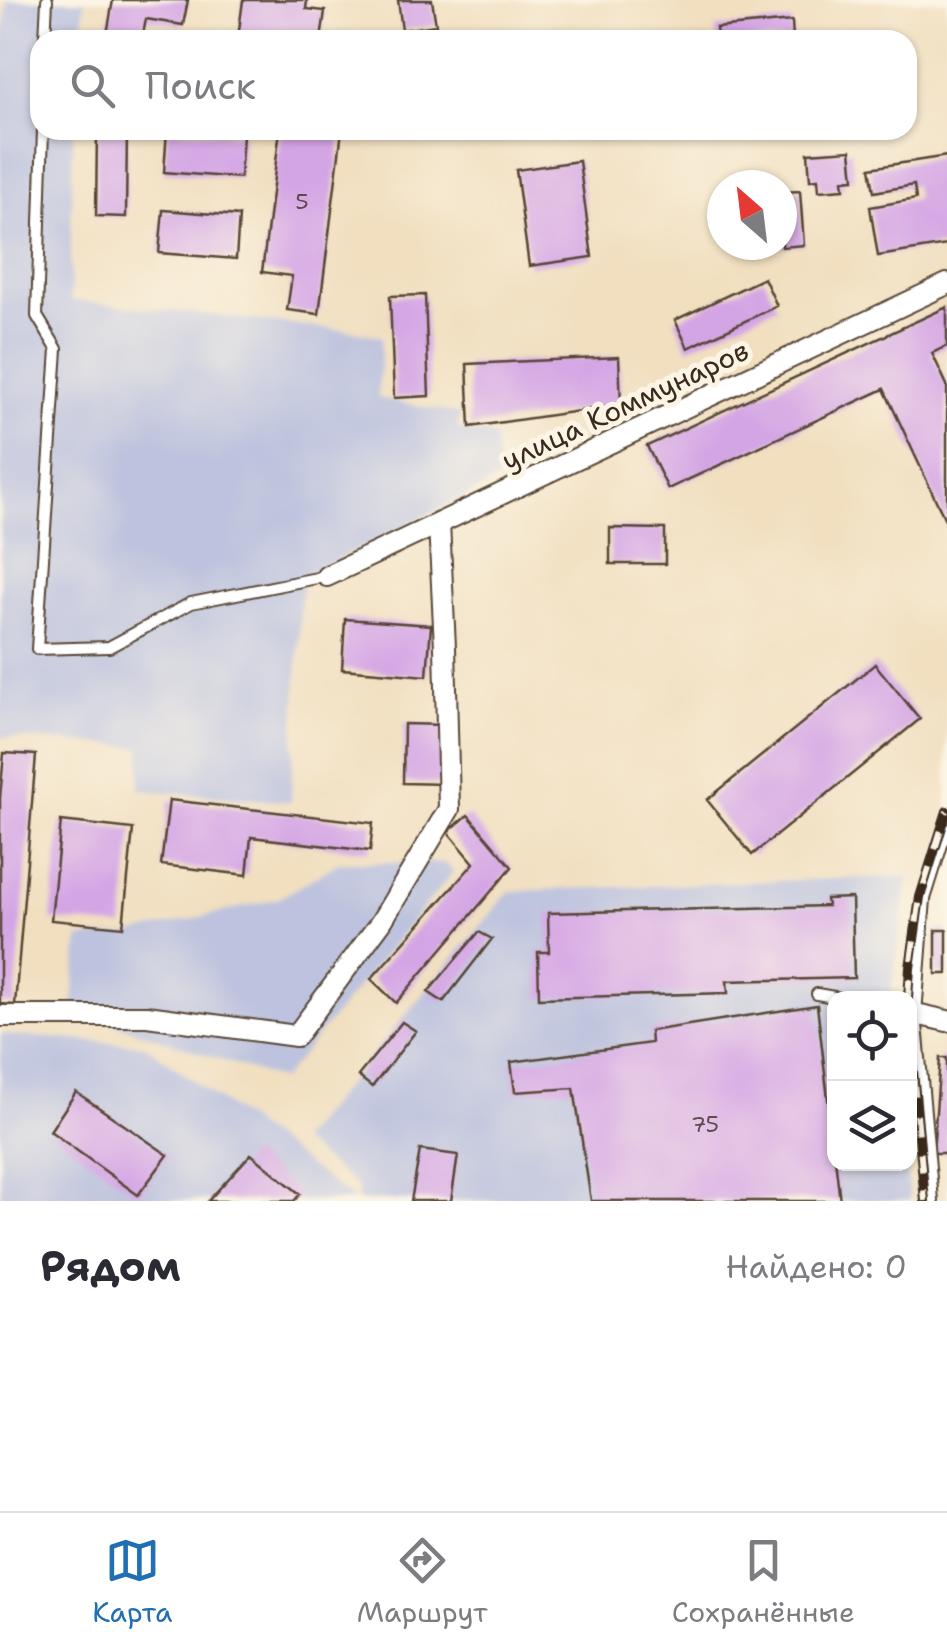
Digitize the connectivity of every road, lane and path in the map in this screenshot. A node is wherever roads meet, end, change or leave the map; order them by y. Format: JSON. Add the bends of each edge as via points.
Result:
{"nodes":[{"id":1,"x":47,"y":0,"type":"edge"},
{"id":2,"x":46,"y":30,"type":"edge"},
{"id":3,"x":43,"y":140,"type":"edge"},
{"id":4,"x":947,"y":284,"type":"edge"},
{"id":5,"x":438,"y":524,"type":"junction"},
{"id":6,"x":327,"y":576,"type":"joint"},
{"id":7,"x":947,"y":829,"type":"edge"},
{"id":8,"x":915,"y":991,"type":"edge"},
{"id":9,"x":817,"y":994,"type":"dead end"},
{"id":10,"x":827,"y":996,"type":"edge"},
{"id":11,"x":917,"y":1014,"type":"edge"},
{"id":12,"x":0,"y":1016,"type":"edge"},
{"id":13,"x":947,"y":1020,"type":"edge"},
{"id":14,"x":917,"y":1058,"type":"edge"},
{"id":15,"x":933,"y":1201,"type":"edge"}],
"edges":[{"from":1,"to":2,"type":"lane"},
{"from":3,"to":6,"type":"lane","via":[[37,316],[57,350],[37,649],[109,647],[191,603]]},
{"from":4,"to":5,"type":"street","name":"улица Коммунаров"},
{"from":5,"to":6,"type":"street","name":"улица Коммунаров"},
{"from":5,"to":12,"type":"street","via":[[449,809],[381,922],[296,1036],[147,1016]]},
{"from":7,"to":8,"type":"lane","via":[[925,899]]},
{"from":9,"to":10,"type":"lane"},
{"from":11,"to":13,"type":"street"},
{"from":14,"to":15,"type":"lane"}]}
